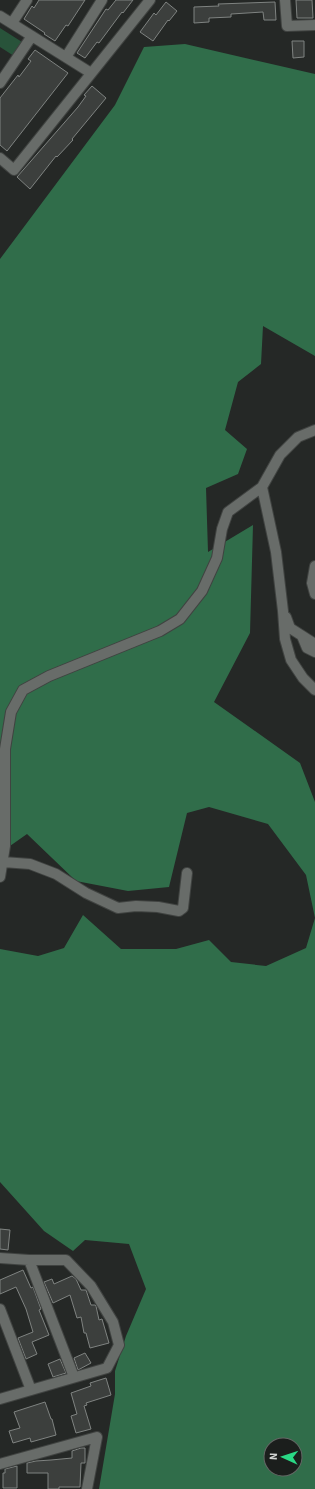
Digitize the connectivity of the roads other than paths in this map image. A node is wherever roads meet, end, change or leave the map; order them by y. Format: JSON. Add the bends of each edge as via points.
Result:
{"nodes":[{"id":1,"x":27,"y":0,"type":"edge"},
{"id":2,"x":102,"y":0,"type":"edge"},
{"id":3,"x":150,"y":0,"type":"edge"},
{"id":4,"x":286,"y":0,"type":"edge"},
{"id":5,"x":0,"y":16,"type":"edge"},
{"id":6,"x":12,"y":23,"type":"junction"},
{"id":7,"x":315,"y":25,"type":"edge"},
{"id":8,"x":32,"y":36,"type":"junction"},
{"id":9,"x":66,"y":57,"type":"junction"},
{"id":10,"x":91,"y":73,"type":"junction"},
{"id":11,"x":0,"y":83,"type":"edge"},
{"id":12,"x":0,"y":158,"type":"edge"},
{"id":13,"x":315,"y":430,"type":"edge"},
{"id":14,"x":262,"y":487,"type":"junction"},
{"id":15,"x":315,"y":566,"type":"edge"},
{"id":16,"x":315,"y":594,"type":"edge"},
{"id":17,"x":283,"y":611,"type":"junction"},
{"id":18,"x":302,"y":636,"type":"junction"},
{"id":19,"x":315,"y":644,"type":"edge"},
{"id":20,"x":315,"y":652,"type":"edge"},
{"id":21,"x":315,"y":690,"type":"edge"},
{"id":22,"x":3,"y":862,"type":"junction"},
{"id":23,"x":187,"y":873,"type":"dead end"},
{"id":24,"x":0,"y":877,"type":"edge"},
{"id":25,"x":0,"y":1258,"type":"edge"},
{"id":26,"x":29,"y":1260,"type":"junction"},
{"id":27,"x":0,"y":1309,"type":"edge"},
{"id":28,"x":74,"y":1377,"type":"junction"},
{"id":29,"x":32,"y":1390,"type":"junction"},
{"id":30,"x":0,"y":1399,"type":"edge"},
{"id":31,"x":0,"y":1464,"type":"edge"},
{"id":32,"x":87,"y":1489,"type":"edge"}],
"edges":[{"from":1,"to":6,"type":"street"},
{"from":2,"to":9,"type":"street"},
{"from":3,"to":10,"type":"street"},
{"from":4,"to":7,"type":"street","via":[[287,26]]},
{"from":5,"to":6,"type":"street"},
{"from":6,"to":8,"type":"street"},
{"from":8,"to":9,"type":"street"},
{"from":8,"to":11,"type":"street"},
{"from":9,"to":10,"type":"street"},
{"from":10,"to":12,"type":"street","via":[[14,170]]},
{"from":13,"to":14,"type":"street","via":[[298,437],[280,455]]},
{"from":14,"to":17,"type":"street","via":[[276,552]]},
{"from":14,"to":22,"type":"street","via":[[228,512],[217,558],[202,592],[180,619],[160,631],[49,676],[23,690],[11,712],[5,749]]},
{"from":15,"to":16,"type":"street","via":[[312,583]]},
{"from":17,"to":18,"type":"street","via":[[290,628]]},
{"from":17,"to":21,"type":"street","via":[[285,639],[291,660]]},
{"from":18,"to":19,"type":"street"},
{"from":18,"to":20,"type":"street","via":[[307,648]]},
{"from":22,"to":23,"type":"street","via":[[30,864],[56,874],[86,893],[118,908],[158,907],[179,911],[183,908]]},
{"from":22,"to":24,"type":"street"},
{"from":25,"to":26,"type":"street"},
{"from":26,"to":28,"type":"street"},
{"from":26,"to":28,"type":"street","via":[[66,1260],[92,1286],[113,1322],[119,1345],[107,1368]]},
{"from":27,"to":29,"type":"street"},
{"from":28,"to":29,"type":"street"},
{"from":29,"to":30,"type":"street"},
{"from":31,"to":32,"type":"street","via":[[97,1437]]}]}
